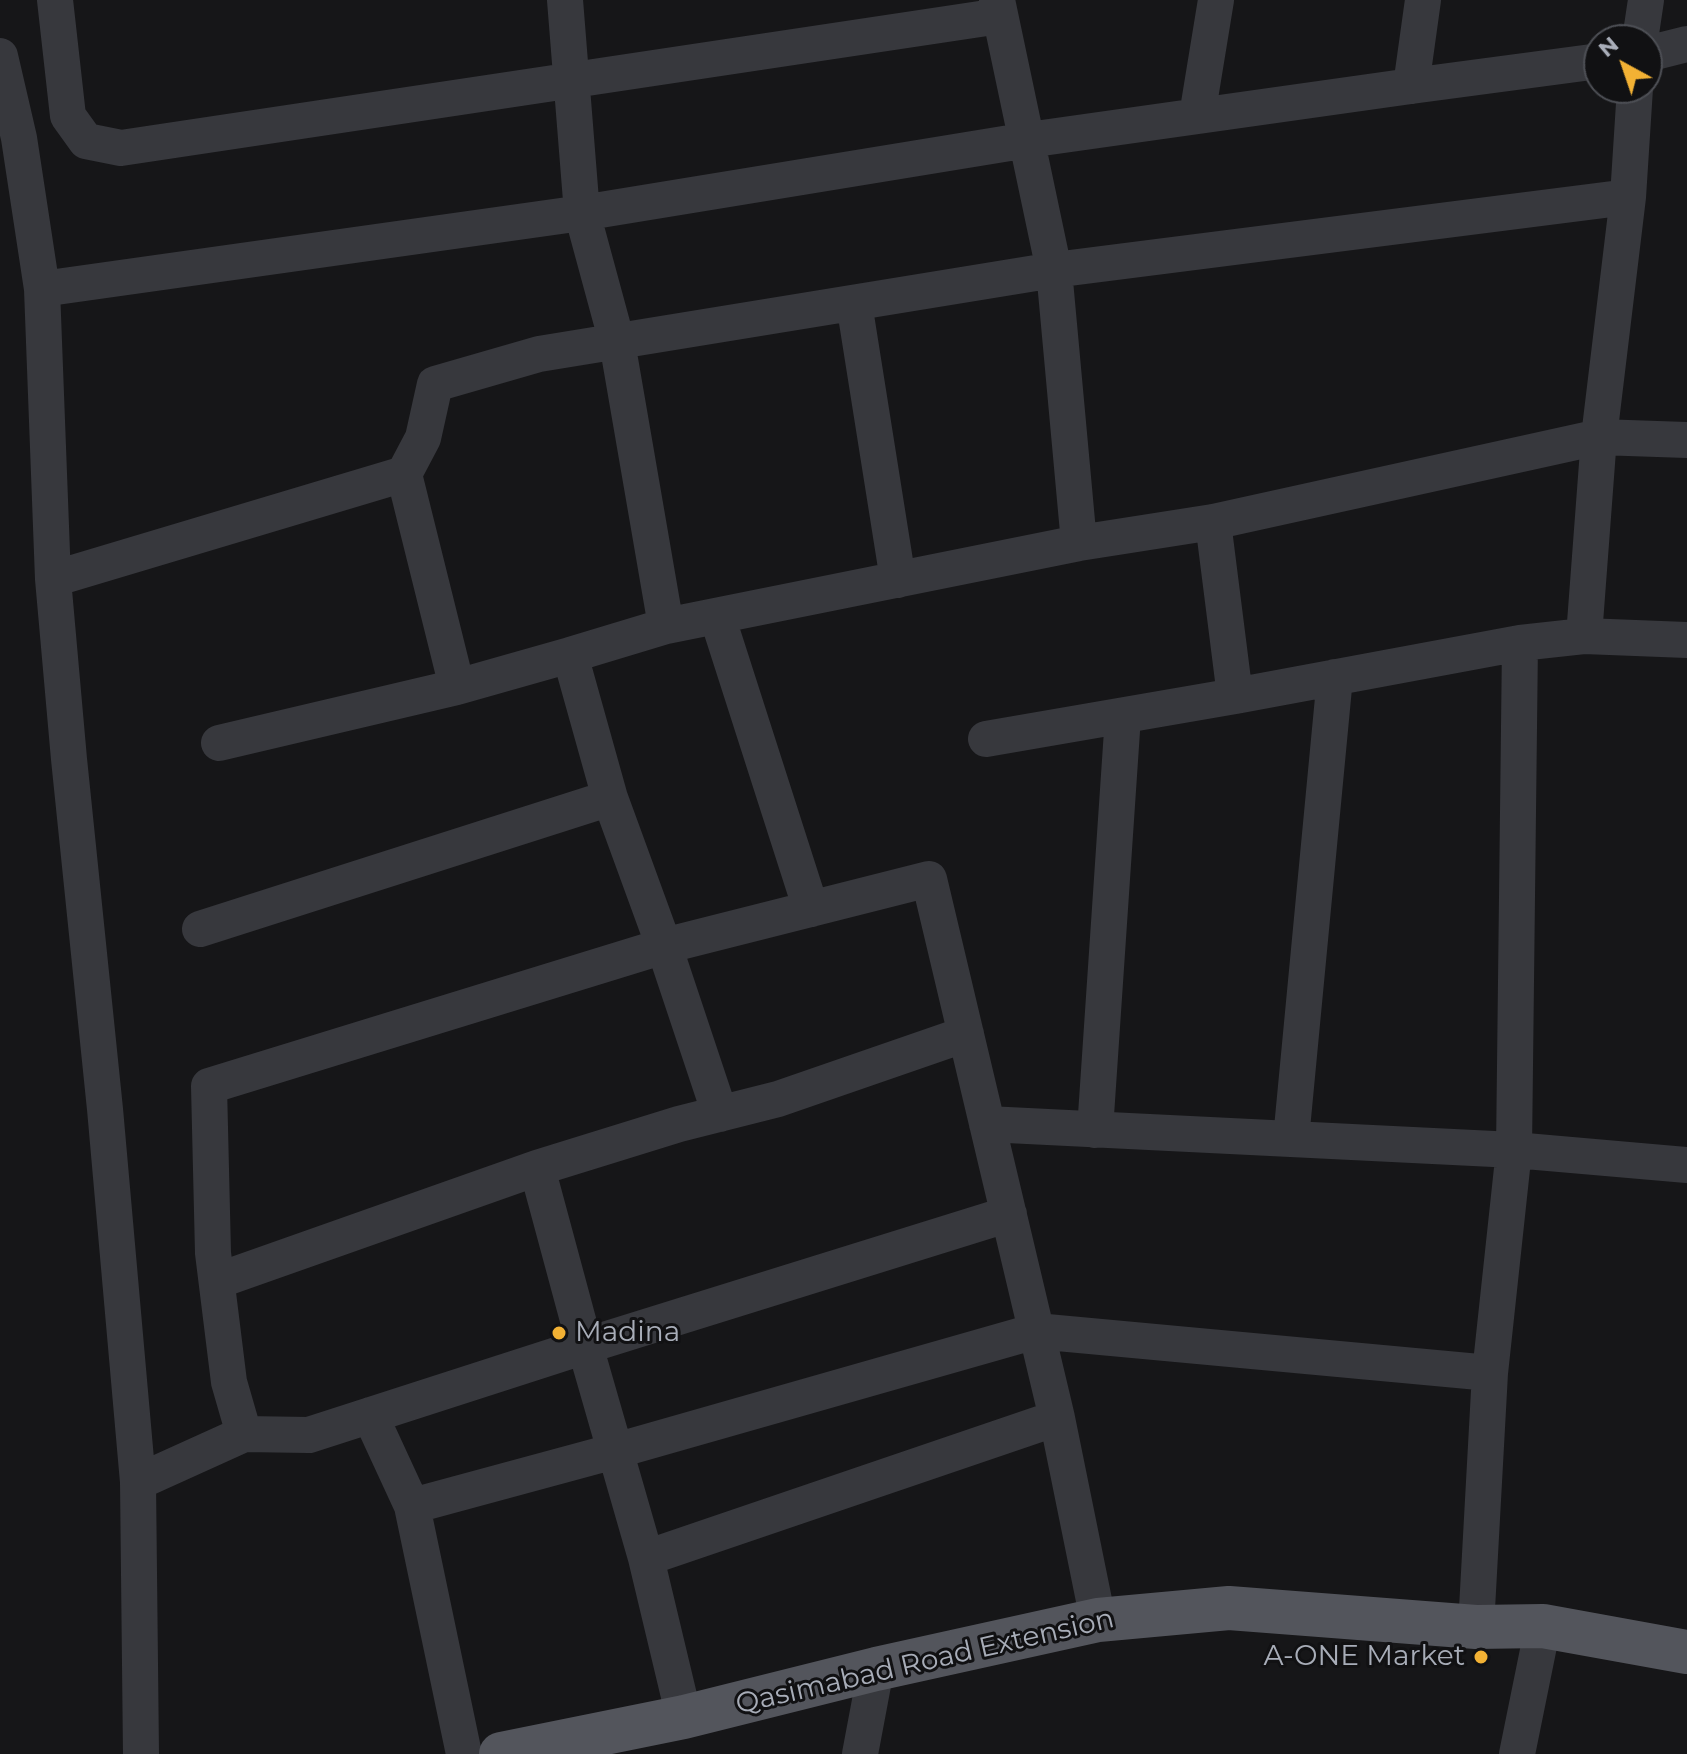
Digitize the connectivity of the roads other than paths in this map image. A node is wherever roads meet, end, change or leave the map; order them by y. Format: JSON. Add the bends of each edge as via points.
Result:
{"nodes":[{"id":1,"x":55,"y":0,"type":"edge"},
{"id":2,"x":565,"y":0,"type":"edge"},
{"id":3,"x":1216,"y":0,"type":"edge"},
{"id":4,"x":1423,"y":0,"type":"edge"},
{"id":5,"x":1646,"y":0,"type":"edge"},
{"id":6,"x":998,"y":8,"type":"edge"},
{"id":7,"x":1642,"y":24,"type":"edge"},
{"id":8,"x":1687,"y":44,"type":"edge"},
{"id":9,"x":1663,"y":50,"type":"edge"},
{"id":10,"x":0,"y":56,"type":"edge"},
{"id":11,"x":1583,"y":63,"type":"edge"},
{"id":12,"x":572,"y":79,"type":"junction"},
{"id":13,"x":1411,"y":86,"type":"junction"},
{"id":14,"x":1634,"y":104,"type":"edge"},
{"id":15,"x":1197,"y":116,"type":"junction"},
{"id":16,"x":1028,"y":140,"type":"junction"},
{"id":17,"x":1628,"y":197,"type":"junction"},
{"id":18,"x":582,"y":213,"type":"junction"},
{"id":19,"x":1054,"y":270,"type":"junction"},
{"id":20,"x":42,"y":289,"type":"junction"},
{"id":21,"x":854,"y":303,"type":"junction"},
{"id":22,"x":617,"y":342,"type":"junction"},
{"id":23,"x":1599,"y":437,"type":"junction"},
{"id":24,"x":1687,"y":440,"type":"edge"},
{"id":25,"x":404,"y":474,"type":"junction"},
{"id":26,"x":1213,"y":522,"type":"junction"},
{"id":27,"x":1079,"y":543,"type":"junction"},
{"id":28,"x":53,"y":579,"type":"junction"},
{"id":29,"x":898,"y":580,"type":"junction"},
{"id":30,"x":717,"y":616,"type":"junction"},
{"id":31,"x":666,"y":626,"type":"junction"},
{"id":32,"x":1584,"y":636,"type":"junction"},
{"id":33,"x":1687,"y":640,"type":"edge"},
{"id":34,"x":1520,"y":643,"type":"junction"},
{"id":35,"x":570,"y":655,"type":"junction"},
{"id":36,"x":1335,"y":677,"type":"junction"},
{"id":37,"x":457,"y":687,"type":"junction"},
{"id":38,"x":1235,"y":696,"type":"junction"},
{"id":39,"x":1123,"y":716,"type":"junction"},
{"id":40,"x":986,"y":739,"type":"dead end"},
{"id":41,"x":219,"y":743,"type":"dead end"},
{"id":42,"x":610,"y":798,"type":"junction"},
{"id":43,"x":811,"y":909,"type":"junction"},
{"id":44,"x":200,"y":929,"type":"dead end"},
{"id":45,"x":664,"y":946,"type":"junction"},
{"id":46,"x":966,"y":1034,"type":"junction"},
{"id":47,"x":720,"y":1114,"type":"junction"},
{"id":48,"x":987,"y":1124,"type":"junction"},
{"id":49,"x":1095,"y":1130,"type":"junction"},
{"id":50,"x":1291,"y":1139,"type":"junction"},
{"id":51,"x":1514,"y":1150,"type":"junction"},
{"id":52,"x":1687,"y":1165,"type":"edge"},
{"id":53,"x":537,"y":1168,"type":"junction"},
{"id":54,"x":1009,"y":1214,"type":"junction"},
{"id":55,"x":217,"y":1281,"type":"junction"},
{"id":56,"x":1036,"y":1331,"type":"junction"},
{"id":57,"x":585,"y":1346,"type":"junction"},
{"id":58,"x":1490,"y":1373,"type":"junction"},
{"id":59,"x":370,"y":1415,"type":"junction"},
{"id":60,"x":1057,"y":1418,"type":"junction"},
{"id":61,"x":244,"y":1434,"type":"junction"},
{"id":62,"x":615,"y":1451,"type":"junction"},
{"id":63,"x":138,"y":1482,"type":"junction"},
{"id":64,"x":412,"y":1506,"type":"junction"},
{"id":65,"x":646,"y":1558,"type":"junction"},
{"id":66,"x":1098,"y":1620,"type":"junction"},
{"id":67,"x":1543,"y":1626,"type":"junction"},
{"id":68,"x":1476,"y":1627,"type":"junction"},
{"id":69,"x":1687,"y":1652,"type":"edge"},
{"id":70,"x":876,"y":1669,"type":"junction"},
{"id":71,"x":684,"y":1717,"type":"junction"},
{"id":72,"x":141,"y":1754,"type":"edge"},
{"id":73,"x":464,"y":1754,"type":"edge"},
{"id":74,"x":501,"y":1754,"type":"edge"},
{"id":75,"x":860,"y":1754,"type":"edge"},
{"id":76,"x":1517,"y":1754,"type":"edge"}],
"edges":[{"from":1,"to":12,"type":"street","via":[[68,116],[86,141],[121,148]]},
{"from":2,"to":12,"type":"street"},
{"from":3,"to":15,"type":"street"},
{"from":4,"to":13,"type":"street"},
{"from":5,"to":7,"type":"street"},
{"from":6,"to":12,"type":"street"},
{"from":6,"to":16,"type":"street"},
{"from":8,"to":9,"type":"street"},
{"from":10,"to":20,"type":"street","via":[[19,138]]},
{"from":11,"to":13,"type":"street"},
{"from":12,"to":18,"type":"street"},
{"from":13,"to":15,"type":"street"},
{"from":14,"to":17,"type":"street"},
{"from":15,"to":16,"type":"street"},
{"from":16,"to":18,"type":"street"},
{"from":16,"to":19,"type":"street"},
{"from":17,"to":19,"type":"street"},
{"from":17,"to":23,"type":"street"},
{"from":18,"to":20,"type":"street"},
{"from":18,"to":22,"type":"street"},
{"from":19,"to":21,"type":"street"},
{"from":19,"to":27,"type":"street"},
{"from":20,"to":28,"type":"street"},
{"from":21,"to":22,"type":"street"},
{"from":21,"to":29,"type":"street"},
{"from":22,"to":25,"type":"street","via":[[539,354],[435,384],[423,438]]},
{"from":22,"to":31,"type":"street"},
{"from":23,"to":24,"type":"street"},
{"from":23,"to":26,"type":"street"},
{"from":23,"to":32,"type":"street"},
{"from":25,"to":28,"type":"street"},
{"from":25,"to":37,"type":"street"},
{"from":26,"to":27,"type":"street"},
{"from":26,"to":38,"type":"street"},
{"from":27,"to":29,"type":"street"},
{"from":28,"to":63,"type":"street"},
{"from":29,"to":30,"type":"street"},
{"from":30,"to":31,"type":"street"},
{"from":30,"to":43,"type":"street"},
{"from":31,"to":35,"type":"street"},
{"from":32,"to":33,"type":"street"},
{"from":32,"to":34,"type":"street"},
{"from":34,"to":36,"type":"street"},
{"from":34,"to":51,"type":"street"},
{"from":35,"to":37,"type":"street"},
{"from":35,"to":42,"type":"street"},
{"from":36,"to":38,"type":"street"},
{"from":36,"to":50,"type":"street"},
{"from":37,"to":41,"type":"street"},
{"from":38,"to":39,"type":"street"},
{"from":39,"to":40,"type":"street"},
{"from":39,"to":49,"type":"street"},
{"from":42,"to":44,"type":"street"},
{"from":42,"to":45,"type":"street"},
{"from":43,"to":45,"type":"street"},
{"from":43,"to":46,"type":"street","via":[[929,879]]},
{"from":45,"to":47,"type":"street"},
{"from":45,"to":55,"type":"street","via":[[209,1086]]},
{"from":46,"to":47,"type":"street"},
{"from":46,"to":48,"type":"street"},
{"from":47,"to":53,"type":"street"},
{"from":48,"to":49,"type":"street"},
{"from":48,"to":54,"type":"street"},
{"from":49,"to":50,"type":"street"},
{"from":50,"to":51,"type":"street"},
{"from":51,"to":52,"type":"street"},
{"from":51,"to":58,"type":"street"},
{"from":53,"to":55,"type":"street"},
{"from":53,"to":57,"type":"street"},
{"from":54,"to":56,"type":"street"},
{"from":54,"to":57,"type":"street"},
{"from":55,"to":61,"type":"street","via":[[229,1382]]},
{"from":56,"to":58,"type":"street"},
{"from":56,"to":60,"type":"street"},
{"from":56,"to":62,"type":"street"},
{"from":57,"to":59,"type":"street"},
{"from":57,"to":62,"type":"street"},
{"from":58,"to":68,"type":"street"},
{"from":59,"to":61,"type":"street","via":[[309,1435]]},
{"from":59,"to":64,"type":"street"},
{"from":60,"to":65,"type":"street"},
{"from":60,"to":66,"type":"street"},
{"from":61,"to":63,"type":"street"},
{"from":62,"to":64,"type":"street"},
{"from":62,"to":65,"type":"street"},
{"from":63,"to":72,"type":"street"},
{"from":64,"to":73,"type":"street"},
{"from":65,"to":71,"type":"street"},
{"from":66,"to":68,"type":"main road","name":"Qasimabad Road Extension","via":[[1229,1608]]},
{"from":66,"to":70,"type":"main road","name":"Qasimabad Road Extension"},
{"from":67,"to":68,"type":"main road","name":"Qasimabad Road Extension"},
{"from":67,"to":69,"type":"main road","name":"Qasimabad Road Extension"},
{"from":67,"to":76,"type":"street"},
{"from":70,"to":71,"type":"main road","name":"Qasimabad Road Extension"},
{"from":70,"to":75,"type":"street"},
{"from":71,"to":74,"type":"main road","name":"Qasimabad Road Extension"}]}
